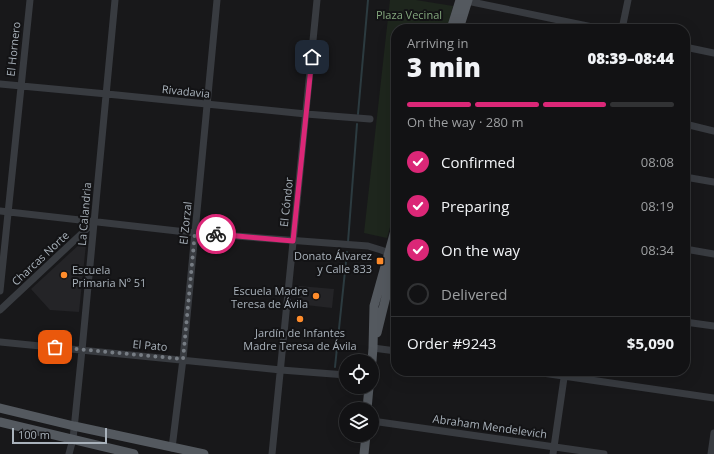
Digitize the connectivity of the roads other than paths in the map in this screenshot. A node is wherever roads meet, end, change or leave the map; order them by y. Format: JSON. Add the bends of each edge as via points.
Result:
{"nodes":[{"id":1,"x":30,"y":0,"type":"edge"},
{"id":2,"x":115,"y":0,"type":"edge"},
{"id":3,"x":218,"y":0,"type":"edge"},
{"id":4,"x":317,"y":0,"type":"edge"},
{"id":5,"x":465,"y":0,"type":"edge"},
{"id":6,"x":628,"y":0,"type":"edge"},
{"id":7,"x":453,"y":24,"type":"edge"},
{"id":8,"x":460,"y":24,"type":"edge"},
{"id":9,"x":578,"y":24,"type":"edge"},
{"id":10,"x":623,"y":24,"type":"edge"},
{"id":11,"x":690,"y":48,"type":"edge"},
{"id":12,"x":714,"y":53,"type":"edge"},
{"id":13,"x":0,"y":84,"type":"edge"},
{"id":14,"x":20,"y":86,"type":"junction"},
{"id":15,"x":106,"y":94,"type":"junction"},
{"id":16,"x":208,"y":104,"type":"junction"},
{"id":17,"x":306,"y":114,"type":"junction"},
{"id":18,"x":370,"y":119,"type":"dead end"},
{"id":19,"x":690,"y":125,"type":"edge"},
{"id":20,"x":714,"y":131,"type":"edge"},
{"id":21,"x":690,"y":178,"type":"edge"},
{"id":22,"x":714,"y":182,"type":"edge"},
{"id":23,"x":0,"y":211,"type":"edge"},
{"id":24,"x":8,"y":212,"type":"junction"},
{"id":25,"x":94,"y":222,"type":"junction"},
{"id":26,"x":195,"y":232,"type":"junction"},
{"id":27,"x":293,"y":241,"type":"junction"},
{"id":28,"x":690,"y":250,"type":"edge"},
{"id":29,"x":391,"y":254,"type":"edge"},
{"id":30,"x":714,"y":254,"type":"edge"},
{"id":31,"x":391,"y":262,"type":"edge"},
{"id":32,"x":389,"y":278,"type":"edge"},
{"id":33,"x":0,"y":291,"type":"edge"},
{"id":34,"x":10,"y":301,"type":"junction"},
{"id":35,"x":0,"y":310,"type":"edge"},
{"id":36,"x":690,"y":323,"type":"edge"},
{"id":37,"x":714,"y":326,"type":"edge"},
{"id":38,"x":0,"y":342,"type":"edge"},
{"id":39,"x":373,"y":348,"type":"junction"},
{"id":40,"x":82,"y":350,"type":"junction"},
{"id":41,"x":391,"y":350,"type":"edge"},
{"id":42,"x":373,"y":354,"type":"edge"},
{"id":43,"x":183,"y":359,"type":"junction"},
{"id":44,"x":281,"y":370,"type":"junction"},
{"id":45,"x":339,"y":374,"type":"edge"},
{"id":46,"x":565,"y":376,"type":"edge"},
{"id":47,"x":577,"y":376,"type":"edge"},
{"id":48,"x":714,"y":398,"type":"edge"},
{"id":49,"x":0,"y":408,"type":"edge"},
{"id":50,"x":0,"y":422,"type":"edge"},
{"id":51,"x":379,"y":422,"type":"edge"},
{"id":52,"x":74,"y":426,"type":"junction"},
{"id":53,"x":714,"y":433,"type":"edge"},
{"id":54,"x":73,"y":439,"type":"junction"},
{"id":55,"x":365,"y":442,"type":"edge"},
{"id":56,"x":172,"y":448,"type":"junction"},
{"id":57,"x":554,"y":450,"type":"edge"},
{"id":58,"x":69,"y":454,"type":"edge"},
{"id":59,"x":134,"y":454,"type":"edge"},
{"id":60,"x":204,"y":454,"type":"edge"},
{"id":61,"x":272,"y":454,"type":"edge"},
{"id":62,"x":364,"y":454,"type":"edge"},
{"id":63,"x":604,"y":454,"type":"edge"},
{"id":64,"x":711,"y":454,"type":"edge"}],
"edges":[{"from":1,"to":14,"type":"street","name":"El Hornero"},
{"from":2,"to":15,"type":"street","name":"La Calandria"},
{"from":3,"to":16,"type":"street","name":"El Zorzal"},
{"from":4,"to":17,"type":"street","name":"El Cóndor"},
{"from":5,"to":7,"type":"main road"},
{"from":5,"to":8,"type":"main road"},
{"from":5,"to":9,"type":"street"},
{"from":6,"to":10,"type":"street"},
{"from":11,"to":12,"type":"street"},
{"from":13,"to":14,"type":"street","name":"Rivadavia"},
{"from":14,"to":15,"type":"street","name":"Rivadavia"},
{"from":14,"to":24,"type":"street","name":"El Hornero"},
{"from":15,"to":16,"type":"street","name":"Rivadavia"},
{"from":15,"to":25,"type":"street","name":"La Calandria"},
{"from":16,"to":17,"type":"street","name":"Rivadavia"},
{"from":16,"to":26,"type":"street","name":"El Zorzal"},
{"from":17,"to":18,"type":"street","name":"Rivadavia"},
{"from":17,"to":27,"type":"street","name":"El Cóndor"},
{"from":19,"to":20,"type":"street"},
{"from":21,"to":22,"type":"street"},
{"from":23,"to":24,"type":"street"},
{"from":24,"to":25,"type":"street"},
{"from":24,"to":33,"type":"street","name":"El Hornero"},
{"from":25,"to":26,"type":"street"},
{"from":25,"to":34,"type":"street","name":"Charcas Norte"},
{"from":25,"to":40,"type":"street","name":"La Calandria"},
{"from":26,"to":27,"type":"street"},
{"from":26,"to":43,"type":"street","name":"El Zorzal"},
{"from":27,"to":29,"type":"street","via":[[368,246]]},
{"from":27,"to":44,"type":"street","name":"El Cóndor"},
{"from":28,"to":30,"type":"street"},
{"from":31,"to":32,"type":"main road"},
{"from":32,"to":39,"type":"main road"},
{"from":33,"to":34,"type":"street"},
{"from":34,"to":35,"type":"street","name":"Charcas Norte"},
{"from":36,"to":37,"type":"street"},
{"from":38,"to":40,"type":"street","name":"El Pato"},
{"from":39,"to":41,"type":"street"},
{"from":39,"to":42,"type":"main road"},
{"from":40,"to":43,"type":"street","name":"El Pato"},
{"from":40,"to":52,"type":"street","name":"La Calandria"},
{"from":43,"to":44,"type":"street","name":"El Pato"},
{"from":43,"to":56,"type":"street","name":"El Zorzal"},
{"from":44,"to":45,"type":"street","name":"El Pato"},
{"from":44,"to":61,"type":"street","name":"El Cóndor"},
{"from":46,"to":57,"type":"street"},
{"from":47,"to":48,"type":"street"},
{"from":49,"to":52,"type":"main road"},
{"from":50,"to":54,"type":"main road"},
{"from":51,"to":57,"type":"street","name":"Abraham Mendelevich"},
{"from":52,"to":54,"type":"street","name":"La Calandria"},
{"from":52,"to":56,"type":"main road"},
{"from":53,"to":64,"type":"street"},
{"from":54,"to":58,"type":"street","name":"La Calandria"},
{"from":54,"to":59,"type":"main road"},
{"from":55,"to":62,"type":"main road"},
{"from":56,"to":60,"type":"main road"},
{"from":57,"to":63,"type":"street","name":"Abraham Mendelevich"}]}
